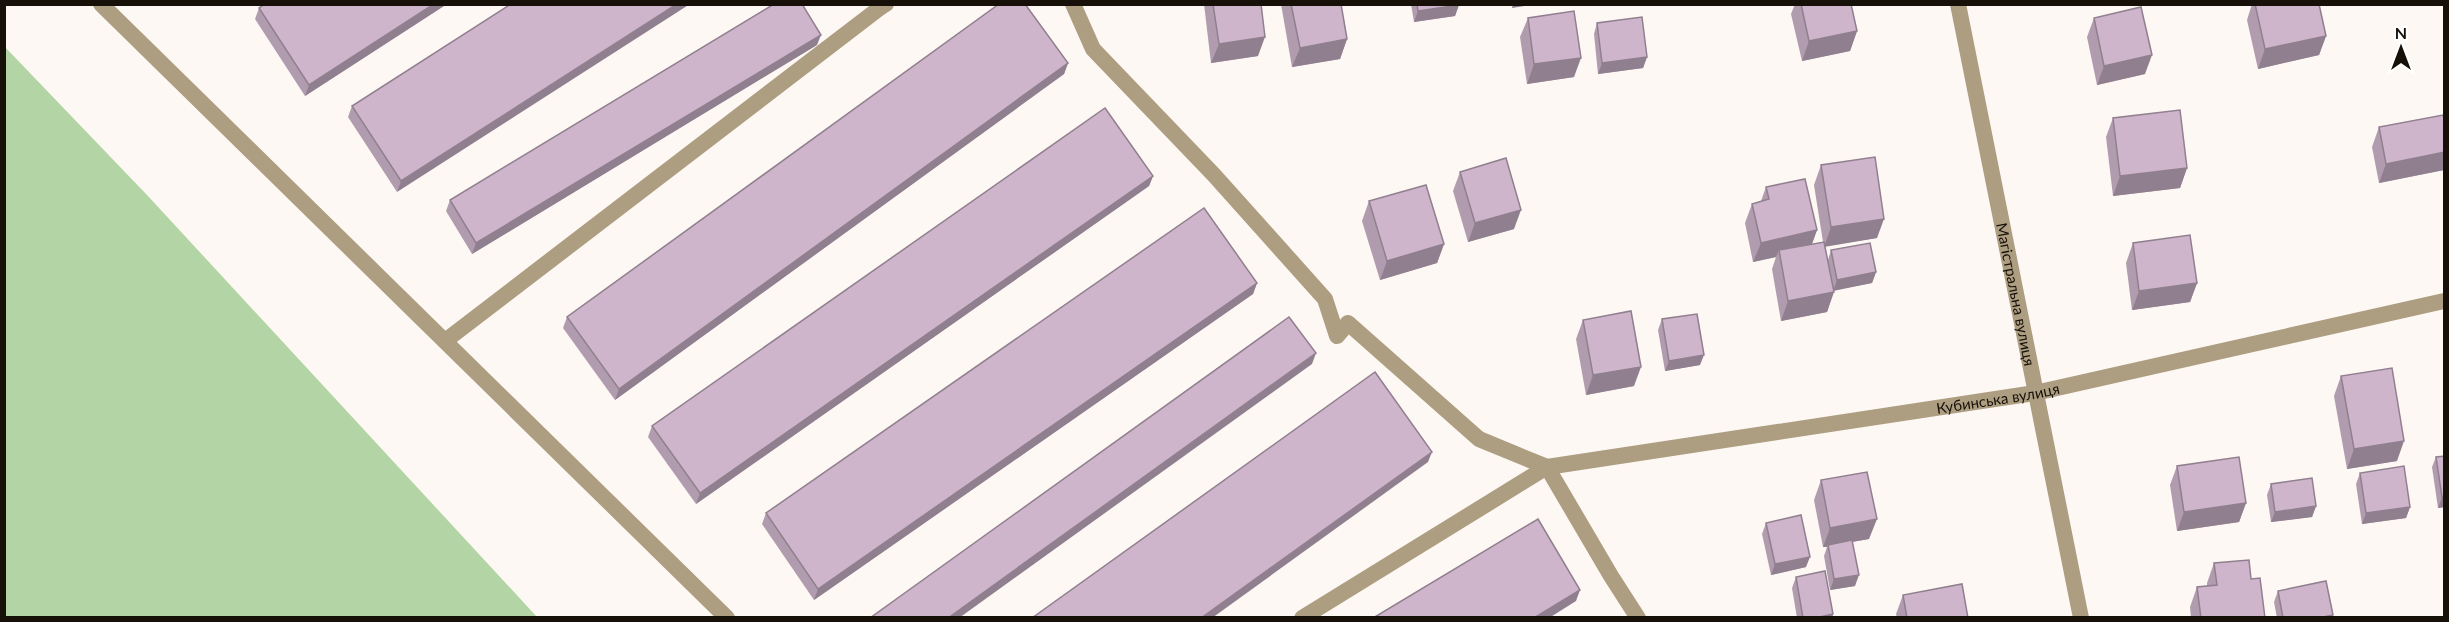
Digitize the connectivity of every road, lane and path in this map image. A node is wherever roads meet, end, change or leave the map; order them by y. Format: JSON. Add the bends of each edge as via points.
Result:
{"nodes":[{"id":1,"x":100,"y":4,"type":"edge"},
{"id":2,"x":1072,"y":4,"type":"edge"},
{"id":3,"x":1958,"y":4,"type":"edge"},
{"id":4,"x":882,"y":5,"type":"edge"},
{"id":5,"x":2445,"y":302,"type":"edge"},
{"id":6,"x":445,"y":341,"type":"junction"},
{"id":7,"x":2035,"y":393,"type":"junction"},
{"id":8,"x":1547,"y":467,"type":"junction"},
{"id":9,"x":727,"y":618,"type":"edge"},
{"id":10,"x":1302,"y":618,"type":"edge"},
{"id":11,"x":1638,"y":618,"type":"edge"},
{"id":12,"x":2081,"y":618,"type":"edge"}],
"edges":[{"from":1,"to":6,"type":"street"},
{"from":2,"to":8,"type":"street","via":[[1093,49],[1214,175],[1324,299],[1337,336],[1348,323],[1479,439]]},
{"from":3,"to":7,"type":"street","name":"Магістральна вулиця"},
{"from":4,"to":6,"type":"street"},
{"from":5,"to":7,"type":"street","name":"Кубинська вулиця"},
{"from":6,"to":9,"type":"street"},
{"from":7,"to":8,"type":"street","name":"Кубинська вулиця"},
{"from":7,"to":12,"type":"street","name":"Магістральна вулиця"},
{"from":8,"to":10,"type":"street"},
{"from":8,"to":11,"type":"street"}]}
